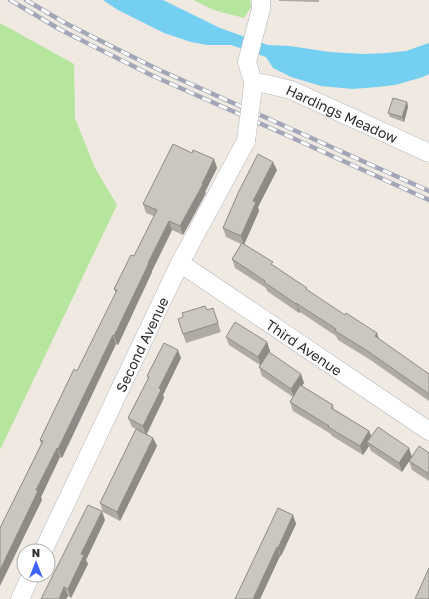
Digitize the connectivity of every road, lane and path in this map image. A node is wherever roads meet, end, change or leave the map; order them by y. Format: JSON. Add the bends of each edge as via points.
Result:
{"nodes":[{"id":1,"x":261,"y":0,"type":"edge"},
{"id":2,"x":253,"y":88,"type":"junction"},
{"id":3,"x":429,"y":153,"type":"edge"},
{"id":4,"x":180,"y":263,"type":"junction"},
{"id":5,"x":429,"y":431,"type":"edge"},
{"id":6,"x":46,"y":543,"type":"edge"},
{"id":7,"x":27,"y":583,"type":"edge"},
{"id":8,"x":20,"y":599,"type":"edge"}],
"edges":[{"from":1,"to":2,"type":"street","via":[[257,28],[247,62]]},
{"from":2,"to":3,"type":"street","name":"Hardings Meadow","via":[[267,84],[291,90]]},
{"from":2,"to":4,"type":"street","name":"Second Avenue","bridge":true,"via":[[246,141]]},
{"from":4,"to":5,"type":"street","name":"Third Avenue"},
{"from":4,"to":6,"type":"street","name":"Second Avenue"},
{"from":7,"to":8,"type":"street"}]}
